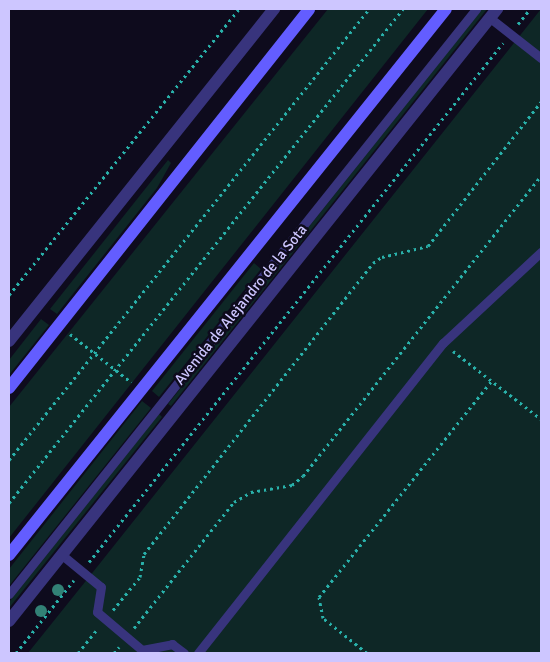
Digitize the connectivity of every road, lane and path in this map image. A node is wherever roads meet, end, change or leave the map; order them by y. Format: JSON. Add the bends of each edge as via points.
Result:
{"nodes":[{"id":1,"x":238,"y":9,"type":"edge"},
{"id":2,"x":274,"y":9,"type":"edge"},
{"id":3,"x":309,"y":9,"type":"edge"},
{"id":4,"x":369,"y":9,"type":"edge"},
{"id":5,"x":403,"y":9,"type":"edge"},
{"id":6,"x":446,"y":9,"type":"edge"},
{"id":7,"x":476,"y":9,"type":"edge"},
{"id":8,"x":530,"y":9,"type":"edge"},
{"id":9,"x":494,"y":13,"type":"edge"},
{"id":10,"x":510,"y":34,"type":"junction"},
{"id":11,"x":541,"y":58,"type":"edge"},
{"id":12,"x":541,"y":102,"type":"edge"},
{"id":13,"x":541,"y":176,"type":"edge"},
{"id":14,"x":541,"y":252,"type":"edge"},
{"id":15,"x":9,"y":295,"type":"edge"},
{"id":16,"x":70,"y":334,"type":"dead end"},
{"id":17,"x":9,"y":340,"type":"edge"},
{"id":18,"x":444,"y":344,"type":"junction"},
{"id":19,"x":94,"y":353,"type":"junction"},
{"id":20,"x":115,"y":370,"type":"junction"},
{"id":21,"x":492,"y":380,"type":"junction"},
{"id":22,"x":133,"y":384,"type":"dead end"},
{"id":23,"x":9,"y":388,"type":"edge"},
{"id":24,"x":541,"y":419,"type":"edge"},
{"id":25,"x":9,"y":460,"type":"edge"},
{"id":26,"x":9,"y":503,"type":"edge"},
{"id":27,"x":9,"y":555,"type":"edge"},
{"id":28,"x":62,"y":555,"type":"junction"},
{"id":29,"x":82,"y":571,"type":"junction"},
{"id":30,"x":9,"y":594,"type":"edge"},
{"id":31,"x":105,"y":619,"type":"junction"},
{"id":32,"x":9,"y":621,"type":"edge"},
{"id":33,"x":126,"y":637,"type":"junction"},
{"id":34,"x":16,"y":653,"type":"edge"},
{"id":35,"x":78,"y":653,"type":"edge"},
{"id":36,"x":114,"y":653,"type":"edge"},
{"id":37,"x":184,"y":653,"type":"edge"},
{"id":38,"x":198,"y":653,"type":"edge"},
{"id":39,"x":367,"y":653,"type":"edge"}],
"edges":[{"from":1,"to":15,"type":"path"},
{"from":2,"to":17,"type":"street"},
{"from":3,"to":23,"type":"main road"},
{"from":4,"to":19,"type":"path"},
{"from":5,"to":20,"type":"path"},
{"from":6,"to":27,"type":"main road","name":"Avenida de Alejandro de la Sota"},
{"from":7,"to":30,"type":"lane","name":"Avenida de Alejandro de la Sota"},
{"from":8,"to":10,"type":"path"},
{"from":9,"to":10,"type":"lane"},
{"from":9,"to":28,"type":"street","name":"Avenida de Alejandro de la Sota"},
{"from":10,"to":11,"type":"lane"},
{"from":10,"to":29,"type":"path"},
{"from":12,"to":31,"type":"path","via":[[428,246],[373,262],[144,554],[140,577]]},
{"from":13,"to":33,"type":"path","via":[[303,476],[292,485],[251,492],[234,502]]},
{"from":14,"to":18,"type":"lane"},
{"from":16,"to":19,"type":"path"},
{"from":18,"to":21,"type":"path"},
{"from":18,"to":38,"type":"lane"},
{"from":19,"to":20,"type":"path"},
{"from":19,"to":25,"type":"path"},
{"from":20,"to":22,"type":"path"},
{"from":20,"to":26,"type":"path"},
{"from":21,"to":24,"type":"path"},
{"from":21,"to":39,"type":"path","via":[[319,597],[323,618]]},
{"from":28,"to":29,"type":"lane"},
{"from":28,"to":32,"type":"street","name":"Avenida de Alejandro de la Sota"},
{"from":29,"to":31,"type":"lane","via":[[101,587],[97,612]]},
{"from":29,"to":34,"type":"path"},
{"from":31,"to":33,"type":"lane"},
{"from":31,"to":35,"type":"path"},
{"from":33,"to":36,"type":"path"},
{"from":33,"to":37,"type":"lane","via":[[142,650],[172,644]]}]}
